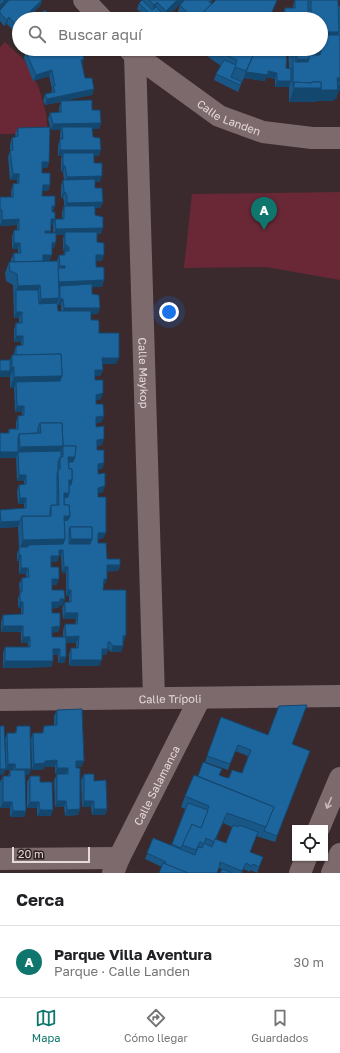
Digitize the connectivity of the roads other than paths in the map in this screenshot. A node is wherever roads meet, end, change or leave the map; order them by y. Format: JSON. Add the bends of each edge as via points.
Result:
{"nodes":[{"id":1,"x":84,"y":0,"type":"edge"},
{"id":2,"x":95,"y":12,"type":"edge"},
{"id":3,"x":132,"y":56,"type":"edge"},
{"id":4,"x":137,"y":56,"type":"edge"},
{"id":5,"x":340,"y":138,"type":"edge"},
{"id":6,"x":340,"y":696,"type":"edge"},
{"id":7,"x":154,"y":698,"type":"junction"},
{"id":8,"x":200,"y":698,"type":"junction"},
{"id":9,"x":0,"y":700,"type":"edge"},
{"id":10,"x":340,"y":778,"type":"edge"},
{"id":11,"x":320,"y":825,"type":"edge"},
{"id":12,"x":340,"y":854,"type":"edge"},
{"id":13,"x":0,"y":859,"type":"edge"},
{"id":14,"x":305,"y":861,"type":"edge"},
{"id":15,"x":116,"y":866,"type":"edge"},
{"id":16,"x":300,"y":873,"type":"edge"},
{"id":17,"x":332,"y":873,"type":"edge"}],
"edges":[{"from":1,"to":2,"type":"street"},
{"from":3,"to":7,"type":"street","name":"Calle Maykop"},
{"from":4,"to":5,"type":"street","name":"Calle Landen","via":[[219,116],[264,132],[312,138]]},
{"from":6,"to":8,"type":"street","name":"Calle Trípoli"},
{"from":7,"to":8,"type":"street","name":"Calle Trípoli"},
{"from":7,"to":9,"type":"street","name":"Calle Trípoli"},
{"from":8,"to":15,"type":"street","name":"Calle Salamanca"},
{"from":10,"to":11,"type":"street","one_way":true},
{"from":12,"to":17,"type":"street"},
{"from":13,"to":15,"type":"street"},
{"from":14,"to":16,"type":"street"}]}
